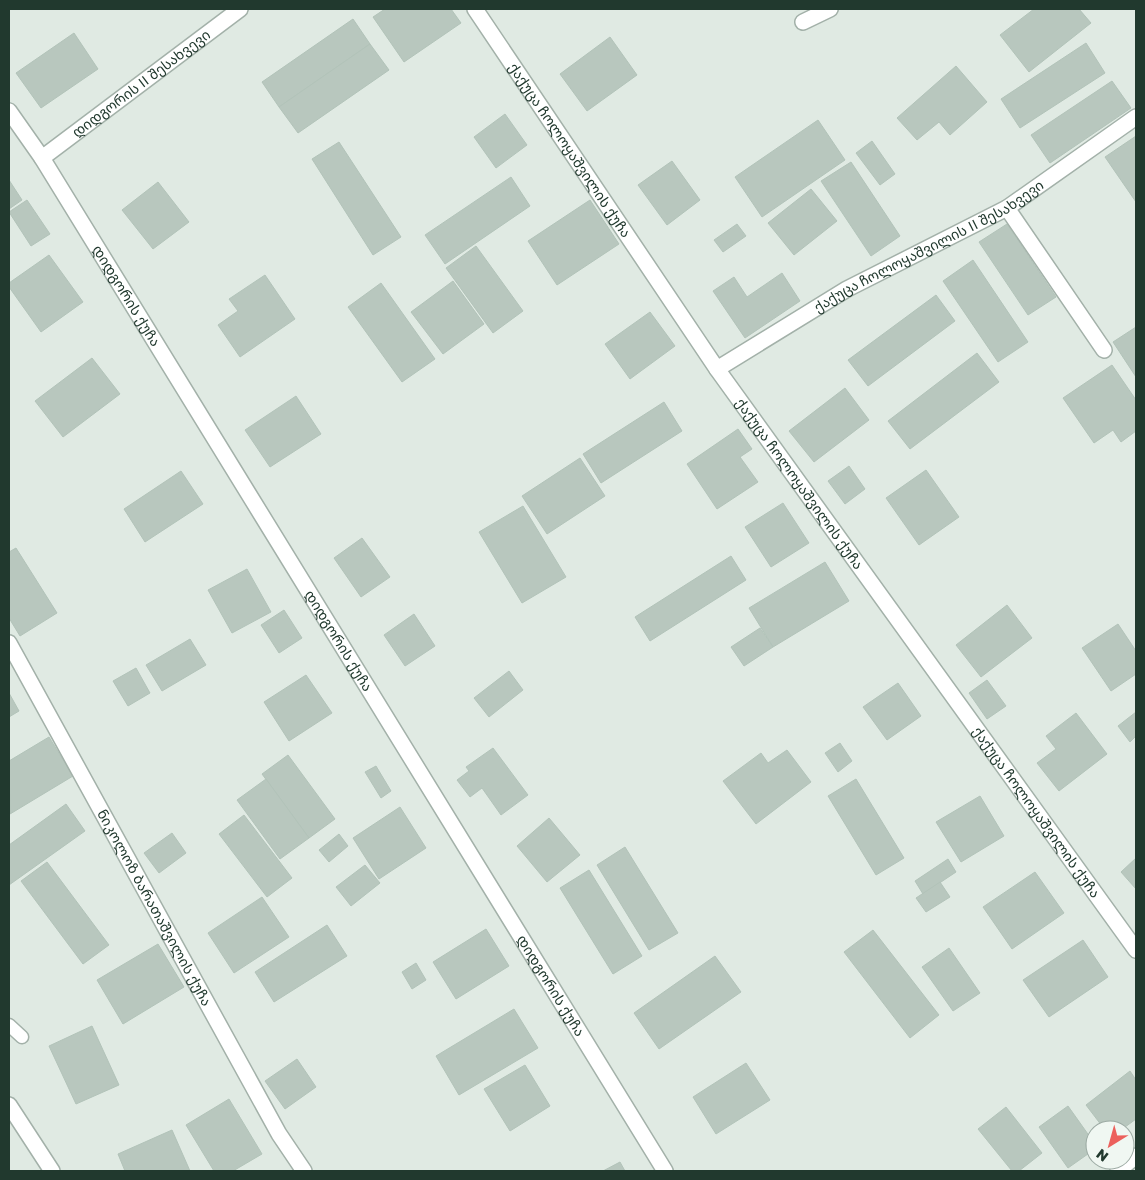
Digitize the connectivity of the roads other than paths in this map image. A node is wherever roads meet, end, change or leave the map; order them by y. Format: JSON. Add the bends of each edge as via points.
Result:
{"nodes":[{"id":1,"x":240,"y":9,"type":"edge"},
{"id":2,"x":475,"y":9,"type":"edge"},
{"id":3,"x":830,"y":9,"type":"edge"},
{"id":4,"x":803,"y":22,"type":"dead end"},
{"id":5,"x":9,"y":111,"type":"edge"},
{"id":6,"x":1136,"y":117,"type":"edge"},
{"id":7,"x":42,"y":158,"type":"junction"},
{"id":8,"x":1007,"y":208,"type":"junction"},
{"id":9,"x":1104,"y":350,"type":"dead end"},
{"id":10,"x":717,"y":369,"type":"junction"},
{"id":11,"x":9,"y":643,"type":"edge"},
{"id":12,"x":1136,"y":950,"type":"edge"},
{"id":13,"x":9,"y":1025,"type":"edge"},
{"id":14,"x":22,"y":1037,"type":"dead end"},
{"id":15,"x":9,"y":1105,"type":"edge"},
{"id":16,"x":1136,"y":1156,"type":"edge"},
{"id":17,"x":52,"y":1171,"type":"edge"},
{"id":18,"x":304,"y":1171,"type":"edge"},
{"id":19,"x":665,"y":1171,"type":"edge"},
{"id":20,"x":1118,"y":1171,"type":"edge"}],
"edges":[{"from":1,"to":7,"type":"street","name":"დიდგორის II შესახვევი"},
{"from":2,"to":10,"type":"street","name":"ქაქუცა ჩოლოყაშვილის ქუჩა"},
{"from":3,"to":4,"type":"street"},
{"from":5,"to":7,"type":"street","name":"დიდგორის ქუჩა"},
{"from":6,"to":8,"type":"street","name":"ქაქუცა ჩოლოყაშვილის II შესახვევი"},
{"from":7,"to":19,"type":"street","name":"დიდგორის ქუჩა"},
{"from":8,"to":9,"type":"street"},
{"from":8,"to":10,"type":"street","name":"ქაქუცა ჩოლოყაშვილის II შესახვევი","via":[[847,290]]},
{"from":10,"to":12,"type":"street","name":"ქაქუცა ჩოლოყაშვილის ქუჩა"},
{"from":11,"to":18,"type":"street","name":"ნიკოლოზ ბარათაშვილის ქუჩა","via":[[279,1134]]},
{"from":13,"to":14,"type":"lane"},
{"from":15,"to":17,"type":"street"},
{"from":16,"to":20,"type":"street"}]}
